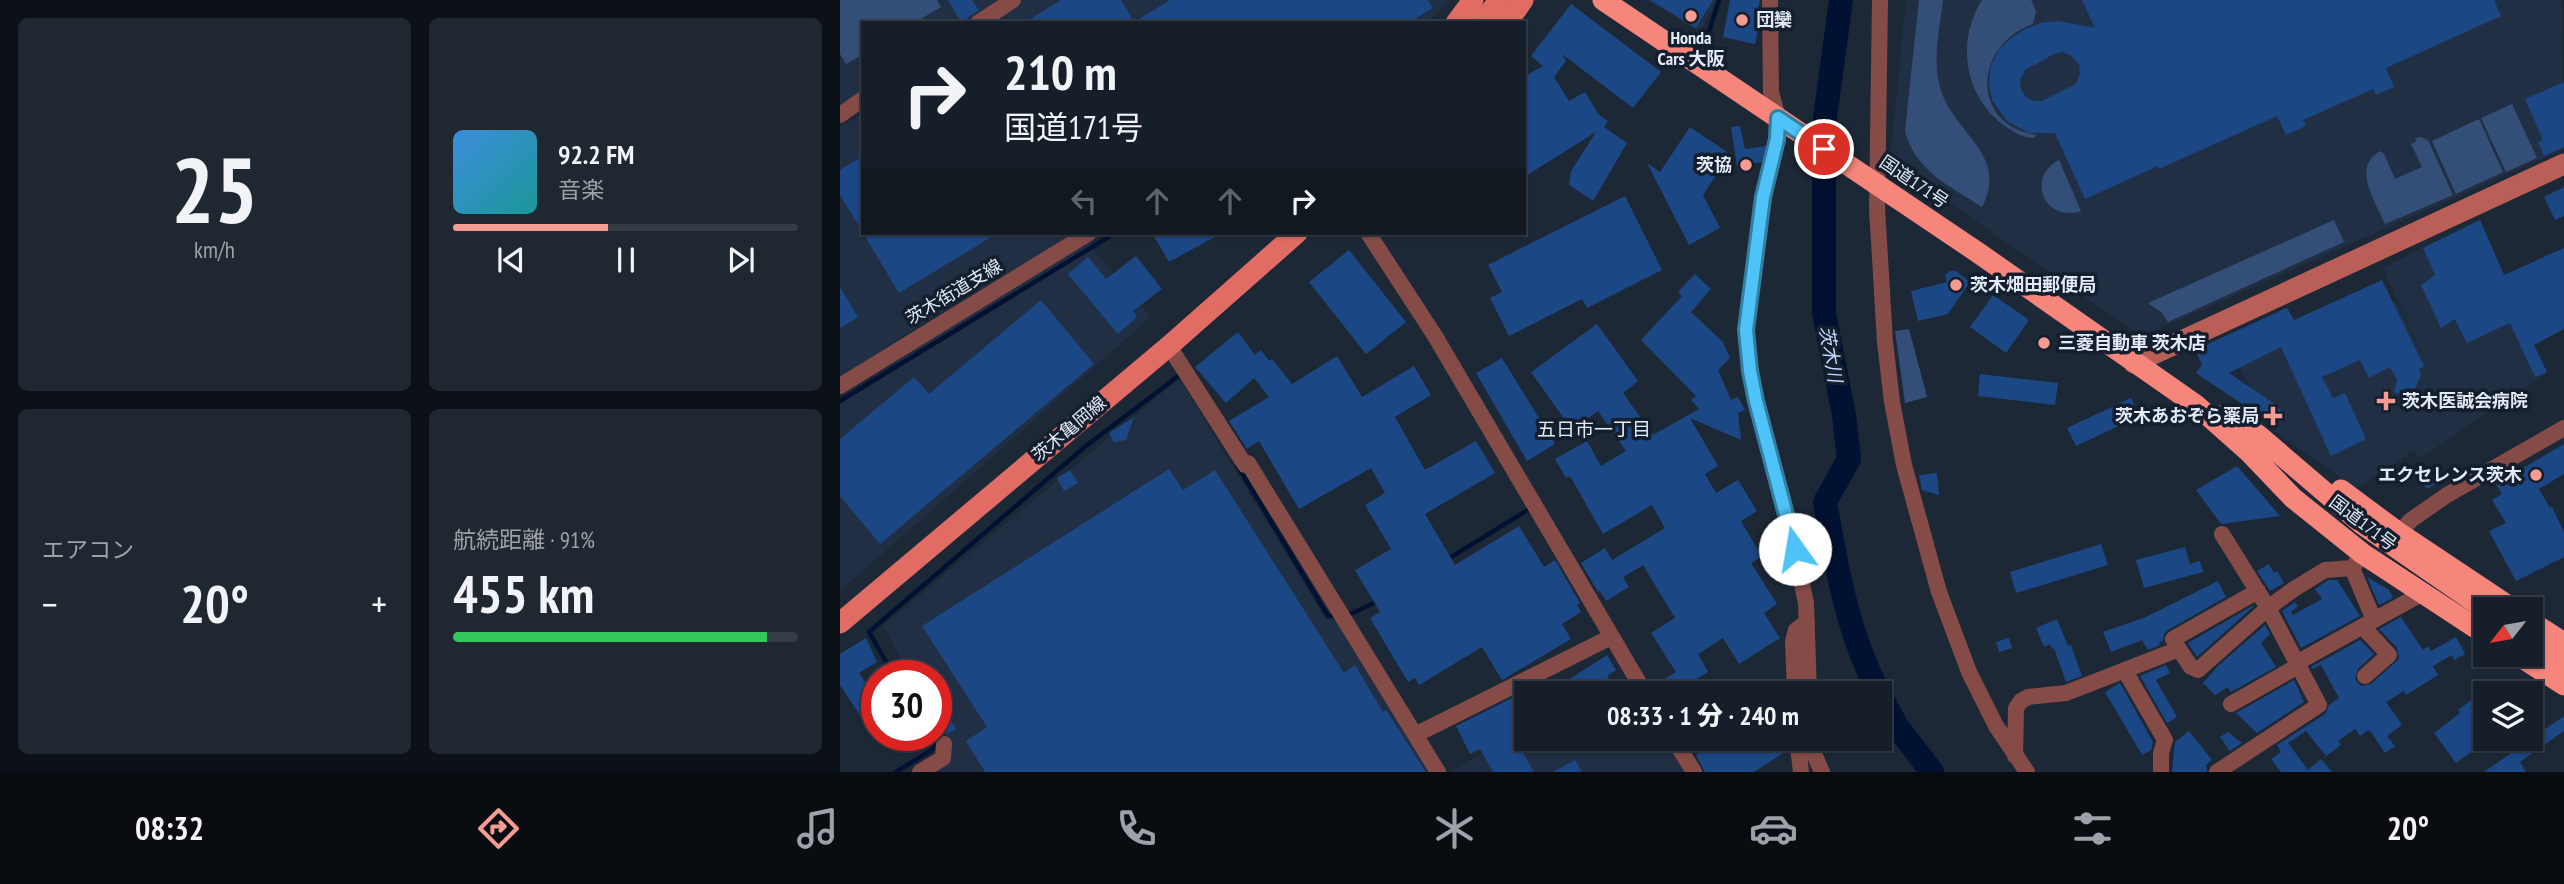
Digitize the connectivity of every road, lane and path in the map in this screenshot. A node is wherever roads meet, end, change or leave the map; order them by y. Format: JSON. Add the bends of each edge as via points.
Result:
{"nodes":[{"id":1,"x":1013,"y":0,"type":"edge"},
{"id":2,"x":1473,"y":0,"type":"edge"},
{"id":3,"x":1499,"y":0,"type":"edge"},
{"id":4,"x":1523,"y":0,"type":"edge"},
{"id":5,"x":1604,"y":0,"type":"edge"},
{"id":6,"x":1770,"y":0,"type":"edge"},
{"id":7,"x":1880,"y":0,"type":"edge"},
{"id":8,"x":981,"y":21,"type":"edge"},
{"id":9,"x":1457,"y":21,"type":"edge"},
{"id":10,"x":1483,"y":21,"type":"edge"},
{"id":11,"x":1508,"y":21,"type":"edge"},
{"id":12,"x":861,"y":100,"type":"edge"},
{"id":13,"x":840,"y":115,"type":"edge"},
{"id":14,"x":1783,"y":122,"type":"junction"},
{"id":15,"x":2564,"y":164,"type":"edge"},
{"id":16,"x":1869,"y":179,"type":"junction"},
{"id":17,"x":1086,"y":235,"type":"edge"},
{"id":18,"x":1295,"y":235,"type":"edge"},
{"id":19,"x":1369,"y":235,"type":"edge"},
{"id":20,"x":1169,"y":346,"type":"junction"},
{"id":21,"x":2134,"y":363,"type":"junction"},
{"id":22,"x":840,"y":386,"type":"edge"},
{"id":23,"x":2196,"y":405,"type":"junction"},
{"id":24,"x":2564,"y":428,"type":"edge"},
{"id":25,"x":2258,"y":435,"type":"junction"},
{"id":26,"x":2399,"y":533,"type":"junction"},
{"id":27,"x":2222,"y":534,"type":"dead end"},
{"id":28,"x":2357,"y":561,"type":"junction"},
{"id":29,"x":2258,"y":591,"type":"junction"},
{"id":30,"x":2423,"y":593,"type":"junction"},
{"id":31,"x":2495,"y":597,"type":"edge"},
{"id":32,"x":2473,"y":601,"type":"edge"},
{"id":33,"x":2268,"y":608,"type":"junction"},
{"id":34,"x":1807,"y":622,"type":"junction"},
{"id":35,"x":840,"y":623,"type":"edge"},
{"id":36,"x":2368,"y":623,"type":"junction"},
{"id":37,"x":2473,"y":626,"type":"edge"},
{"id":38,"x":2543,"y":629,"type":"edge"},
{"id":39,"x":1611,"y":637,"type":"junction"},
{"id":40,"x":2564,"y":643,"type":"edge"},
{"id":41,"x":2543,"y":648,"type":"edge"},
{"id":42,"x":2179,"y":649,"type":"junction"},
{"id":43,"x":2564,"y":662,"type":"edge"},
{"id":44,"x":2299,"y":664,"type":"junction"},
{"id":45,"x":2536,"y":667,"type":"edge"},
{"id":46,"x":2125,"y":671,"type":"junction"},
{"id":47,"x":2365,"y":676,"type":"dead end"},
{"id":48,"x":1638,"y":681,"type":"edge"},
{"id":49,"x":1795,"y":681,"type":"edge"},
{"id":50,"x":1809,"y":681,"type":"edge"},
{"id":51,"x":2564,"y":685,"type":"edge"},
{"id":52,"x":2231,"y":704,"type":"dead end"},
{"id":53,"x":1417,"y":734,"type":"junction"},
{"id":54,"x":944,"y":751,"type":"edge"},
{"id":55,"x":1681,"y":751,"type":"edge"},
{"id":56,"x":1799,"y":751,"type":"edge"},
{"id":57,"x":1814,"y":751,"type":"edge"},
{"id":58,"x":2015,"y":756,"type":"junction"},
{"id":59,"x":920,"y":772,"type":"edge"},
{"id":60,"x":1438,"y":772,"type":"edge"},
{"id":61,"x":1694,"y":772,"type":"edge"},
{"id":62,"x":1801,"y":772,"type":"edge"},
{"id":63,"x":1822,"y":772,"type":"edge"},
{"id":64,"x":2026,"y":772,"type":"edge"},
{"id":65,"x":2161,"y":772,"type":"edge"},
{"id":66,"x":2217,"y":772,"type":"edge"}],
"edges":[{"from":1,"to":8,"type":"street"},
{"from":2,"to":9,"type":"main road"},
{"from":3,"to":10,"type":"main road"},
{"from":4,"to":11,"type":"main road"},
{"from":5,"to":14,"type":"highway","name":"国道171号"},
{"from":6,"to":14,"type":"street","via":[[1771,92]]},
{"from":7,"to":16,"type":"street"},
{"from":12,"to":13,"type":"street"},
{"from":14,"to":16,"type":"highway","name":"国道171号"},
{"from":14,"to":34,"type":"street","via":[[1763,197],[1746,330],[1756,401],[1789,522]]},
{"from":15,"to":21,"type":"street"},
{"from":16,"to":21,"type":"highway","name":"国道171号"},
{"from":16,"to":58,"type":"street","via":[[1892,402],[1904,465],[1956,638],[1985,705]]},
{"from":17,"to":22,"type":"street","name":"茨木街道支線"},
{"from":18,"to":20,"type":"main road","name":"茨木亀岡線"},
{"from":19,"to":39,"type":"street","via":[[1435,337]]},
{"from":20,"to":35,"type":"main road","name":"茨木亀岡線"},
{"from":20,"to":53,"type":"street","via":[[1245,465],[1248,463]]},
{"from":21,"to":23,"type":"highway","name":"国道171号"},
{"from":23,"to":25,"type":"highway","name":"国道171号"},
{"from":23,"to":28,"type":"highway","name":"国道171号"},
{"from":24,"to":26,"type":"street","via":[[2447,495]]},
{"from":25,"to":26,"type":"highway"},
{"from":25,"to":32,"type":"highway","name":"国道171号","via":[[2362,524]]},
{"from":26,"to":31,"type":"highway"},
{"from":27,"to":29,"type":"street"},
{"from":28,"to":30,"type":"highway","name":"国道171号"},
{"from":28,"to":33,"type":"street","via":[[2325,570]]},
{"from":28,"to":36,"type":"street"},
{"from":29,"to":33,"type":"street"},
{"from":29,"to":42,"type":"street","via":[[2173,639]]},
{"from":30,"to":36,"type":"street"},
{"from":30,"to":37,"type":"highway","name":"国道171号"},
{"from":33,"to":42,"type":"street","via":[[2198,670]]},
{"from":33,"to":44,"type":"street"},
{"from":34,"to":49,"type":"street","via":[[1796,630],[1793,641]]},
{"from":34,"to":50,"type":"street"},
{"from":36,"to":44,"type":"street"},
{"from":36,"to":47,"type":"street","via":[[2389,655]]},
{"from":38,"to":40,"type":"highway"},
{"from":39,"to":48,"type":"street"},
{"from":39,"to":53,"type":"street"},
{"from":41,"to":43,"type":"highway"},
{"from":42,"to":46,"type":"street"},
{"from":44,"to":52,"type":"street"},
{"from":44,"to":66,"type":"street","via":[[2319,705]]},
{"from":45,"to":51,"type":"highway"},
{"from":46,"to":58,"type":"street","via":[[2066,693],[2021,701],[2016,708]]},
{"from":46,"to":65,"type":"street","via":[[2165,740]]},
{"from":53,"to":60,"type":"street"},
{"from":54,"to":59,"type":"street","via":[[943,758]]},
{"from":55,"to":61,"type":"street"},
{"from":56,"to":62,"type":"street"},
{"from":57,"to":63,"type":"street"},
{"from":58,"to":64,"type":"street"}]}
